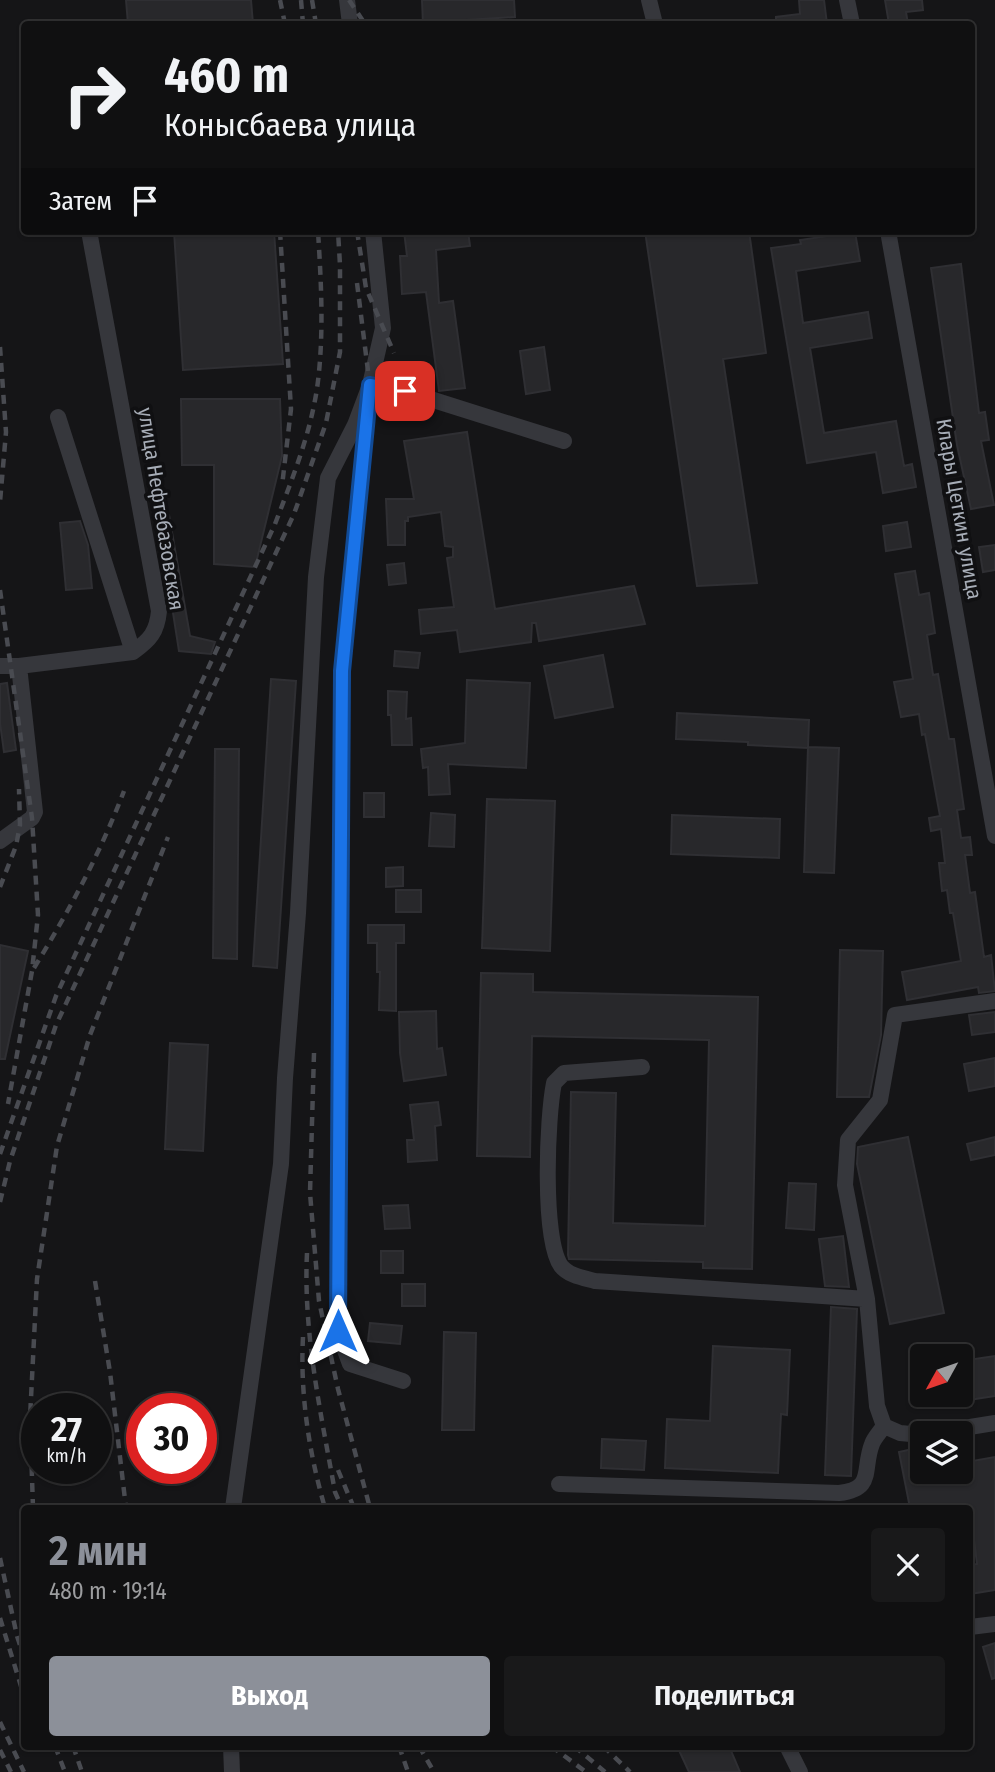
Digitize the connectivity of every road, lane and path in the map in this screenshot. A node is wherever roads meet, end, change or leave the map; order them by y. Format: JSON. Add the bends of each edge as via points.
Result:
{"nodes":[{"id":1,"x":347,"y":0,"type":"edge"},
{"id":2,"x":649,"y":0,"type":"edge"},
{"id":3,"x":847,"y":0,"type":"edge"},
{"id":4,"x":350,"y":21,"type":"edge"},
{"id":5,"x":654,"y":21,"type":"edge"},
{"id":6,"x":851,"y":21,"type":"edge"},
{"id":7,"x":90,"y":235,"type":"edge"},
{"id":8,"x":373,"y":235,"type":"edge"},
{"id":9,"x":889,"y":235,"type":"edge"},
{"id":10,"x":370,"y":385,"type":"junction"},
{"id":11,"x":58,"y":417,"type":"dead end"},
{"id":12,"x":564,"y":441,"type":"dead end"},
{"id":13,"x":133,"y":652,"type":"junction"},
{"id":14,"x":0,"y":666,"type":"edge"},
{"id":15,"x":19,"y":666,"type":"junction"},
{"id":16,"x":995,"y":836,"type":"edge"},
{"id":17,"x":0,"y":841,"type":"edge"},
{"id":18,"x":995,"y":1001,"type":"edge"},
{"id":19,"x":642,"y":1067,"type":"dead end"},
{"id":20,"x":867,"y":1299,"type":"junction"},
{"id":21,"x":403,"y":1381,"type":"dead end"},
{"id":22,"x":995,"y":1423,"type":"edge"},
{"id":23,"x":884,"y":1426,"type":"junction"},
{"id":24,"x":973,"y":1427,"type":"edge"},
{"id":25,"x":910,"y":1434,"type":"edge"},
{"id":26,"x":559,"y":1484,"type":"dead end"},
{"id":27,"x":233,"y":1505,"type":"edge"},
{"id":28,"x":995,"y":1624,"type":"edge"},
{"id":29,"x":973,"y":1628,"type":"edge"},
{"id":30,"x":231,"y":1750,"type":"edge"},
{"id":31,"x":789,"y":1750,"type":"edge"},
{"id":32,"x":232,"y":1772,"type":"edge"},
{"id":33,"x":800,"y":1772,"type":"edge"}],
"edges":[{"from":1,"to":4,"type":"street"},
{"from":2,"to":5,"type":"street"},
{"from":3,"to":6,"type":"street"},
{"from":7,"to":13,"type":"street","name":"улица Нефтебазовская","via":[[159,611],[158,628]]},
{"from":8,"to":10,"type":"street","via":[[383,328]]},
{"from":9,"to":16,"type":"street","name":"Клары Цеткин улица"},
{"from":10,"to":12,"type":"street","via":[[405,391]]},
{"from":10,"to":21,"type":"street","via":[[342,671],[338,1331],[350,1364]]},
{"from":10,"to":27,"type":"street","via":[[326,490],[316,577],[281,1164]]},
{"from":11,"to":13,"type":"street"},
{"from":13,"to":15,"type":"street"},
{"from":14,"to":15,"type":"street"},
{"from":15,"to":17,"type":"street","via":[[35,812]]},
{"from":18,"to":20,"type":"street","via":[[895,1015],[880,1100],[848,1140],[845,1185]]},
{"from":19,"to":20,"type":"street","via":[[564,1073],[554,1083],[548,1191],[554,1247],[562,1266],[595,1282]]},
{"from":20,"to":23,"type":"street","via":[[877,1406]]},
{"from":22,"to":24,"type":"street"},
{"from":23,"to":25,"type":"street"},
{"from":23,"to":26,"type":"street","via":[[872,1443],[864,1483],[854,1492]]},
{"from":28,"to":29,"type":"street"},
{"from":30,"to":32,"type":"street"},
{"from":31,"to":33,"type":"street"}]}
